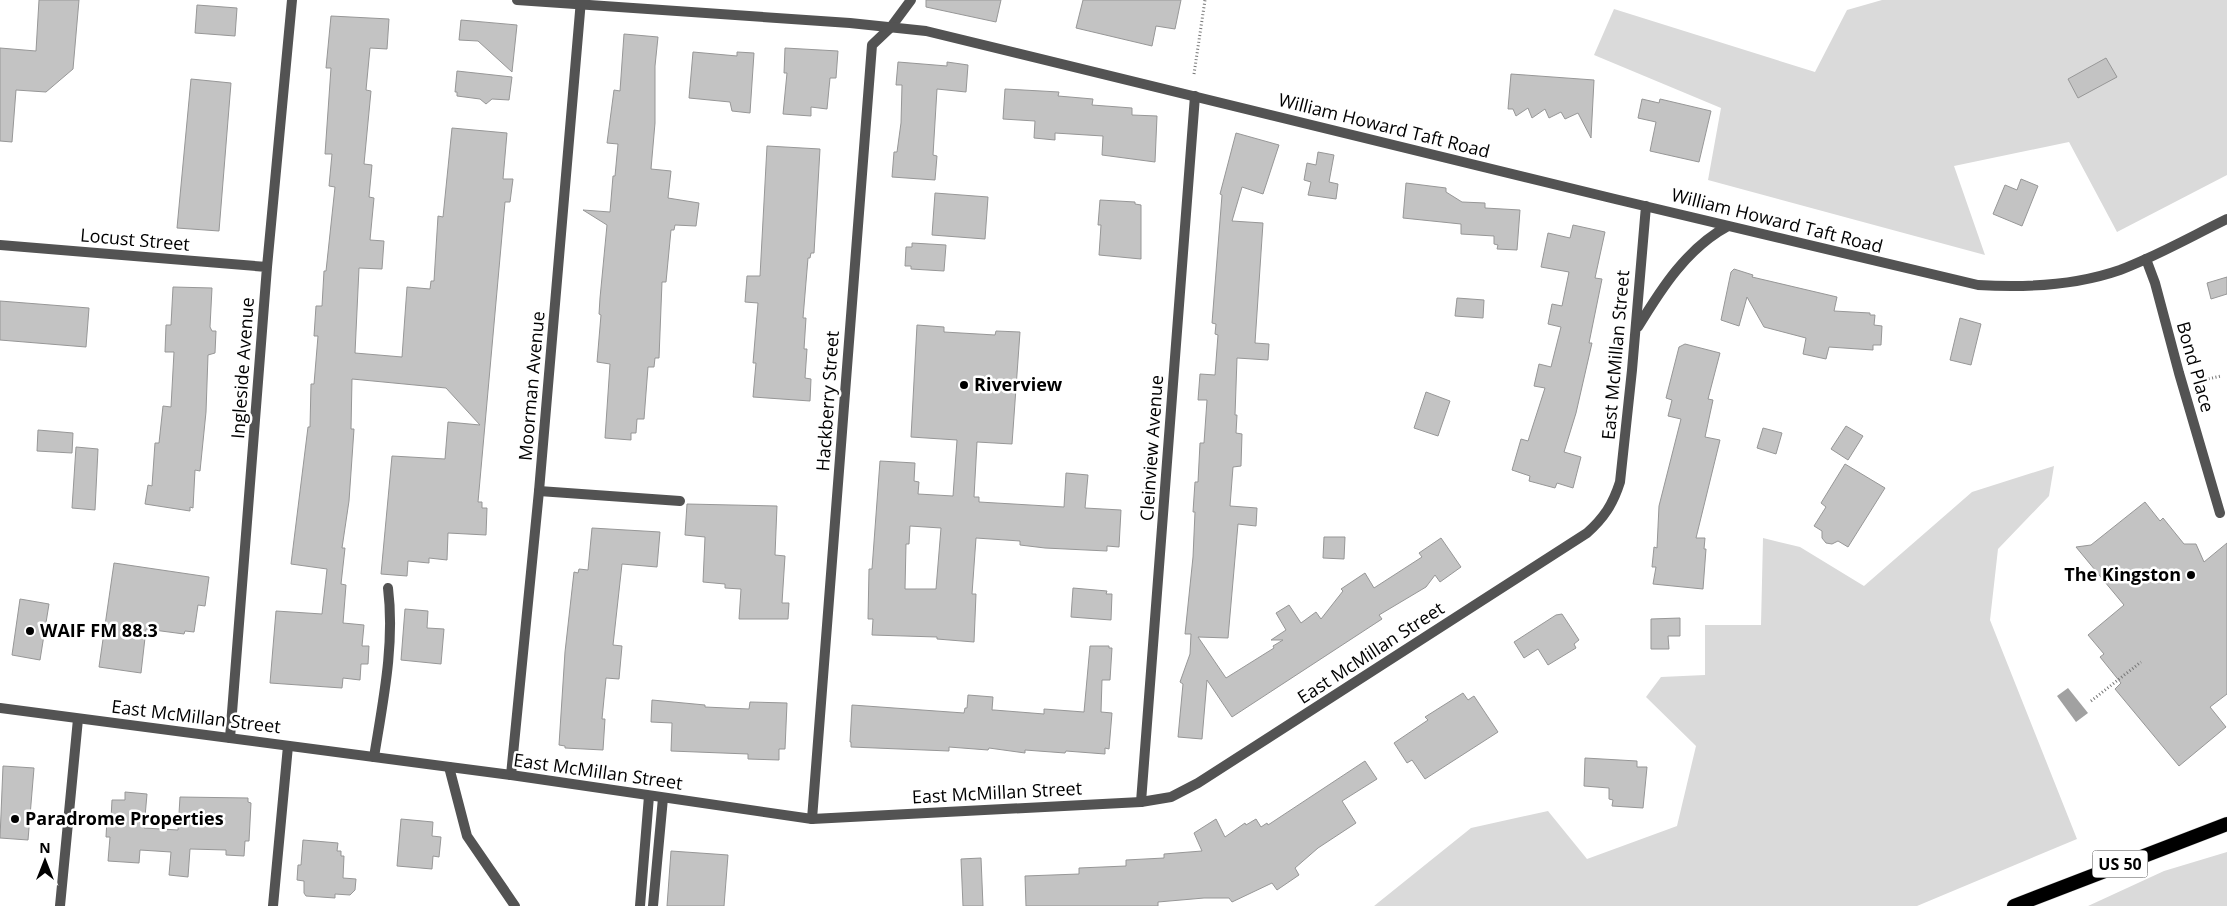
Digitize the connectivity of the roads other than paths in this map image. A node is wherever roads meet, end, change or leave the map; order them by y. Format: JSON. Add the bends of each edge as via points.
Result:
{"nodes":[{"id":1,"x":292,"y":0,"type":"edge"},
{"id":2,"x":517,"y":0,"type":"edge"},
{"id":3,"x":911,"y":0,"type":"edge"},
{"id":4,"x":581,"y":2,"type":"edge"},
{"id":5,"x":891,"y":27,"type":"junction"},
{"id":6,"x":1195,"y":96,"type":"junction"},
{"id":7,"x":1646,"y":206,"type":"junction"},
{"id":8,"x":2226,"y":222,"type":"edge"},
{"id":9,"x":1728,"y":226,"type":"junction"},
{"id":10,"x":0,"y":245,"type":"edge"},
{"id":11,"x":2146,"y":259,"type":"junction"},
{"id":12,"x":267,"y":267,"type":"junction"},
{"id":13,"x":1636,"y":330,"type":"junction"},
{"id":14,"x":540,"y":491,"type":"junction"},
{"id":15,"x":680,"y":502,"type":"dead end"},
{"id":16,"x":2220,"y":513,"type":"dead end"},
{"id":17,"x":388,"y":588,"type":"dead end"},
{"id":18,"x":0,"y":708,"type":"edge"},
{"id":19,"x":78,"y":719,"type":"junction"},
{"id":20,"x":230,"y":738,"type":"junction"},
{"id":21,"x":288,"y":746,"type":"junction"},
{"id":22,"x":374,"y":757,"type":"junction"},
{"id":23,"x":450,"y":767,"type":"junction"},
{"id":24,"x":511,"y":775,"type":"junction"},
{"id":25,"x":649,"y":796,"type":"junction"},
{"id":26,"x":662,"y":798,"type":"junction"},
{"id":27,"x":1141,"y":802,"type":"junction"},
{"id":28,"x":812,"y":819,"type":"junction"},
{"id":29,"x":2227,"y":824,"type":"edge"},
{"id":30,"x":60,"y":906,"type":"edge"},
{"id":31,"x":273,"y":906,"type":"edge"},
{"id":32,"x":515,"y":906,"type":"edge"},
{"id":33,"x":640,"y":906,"type":"edge"},
{"id":34,"x":653,"y":906,"type":"edge"},
{"id":35,"x":2014,"y":906,"type":"edge"}],
"edges":[{"from":1,"to":12,"type":"street","name":"Ingleside Avenue"},
{"from":2,"to":4,"type":"street","name":"William Howard Taft Road"},
{"from":3,"to":5,"type":"street","name":"Hackberry Street"},
{"from":4,"to":5,"type":"street","name":"William Howard Taft Road"},
{"from":4,"to":14,"type":"street","name":"Moorman Avenue"},
{"from":5,"to":6,"type":"street","name":"William Howard Taft Road","via":[[926,31]]},
{"from":5,"to":28,"type":"street","name":"Hackberry Street","via":[[872,45]]},
{"from":6,"to":7,"type":"street","name":"William Howard Taft Road"},
{"from":6,"to":27,"type":"street","name":"Cleinview Avenue"},
{"from":7,"to":9,"type":"street","name":"William Howard Taft Road"},
{"from":7,"to":13,"type":"street","name":"East McMillan Street"},
{"from":8,"to":11,"type":"street","name":"William Howard Taft Road"},
{"from":9,"to":11,"type":"street","name":"William Howard Taft Road","via":[[1978,285],[2016,288],[2083,281]]},
{"from":9,"to":13,"type":"street","via":[[1712,234],[1690,256],[1662,288]]},
{"from":10,"to":12,"type":"street","name":"Locust Street"},
{"from":11,"to":16,"type":"street","name":"Bond Place"},
{"from":12,"to":20,"type":"street","name":"Ingleside Avenue"},
{"from":13,"to":27,"type":"street","name":"East McMillan Street","via":[[1620,482],[1604,517],[1587,532],[1198,783],[1171,797]]},
{"from":14,"to":15,"type":"street"},
{"from":14,"to":24,"type":"street","name":"Moorman Avenue"},
{"from":17,"to":22,"type":"street","via":[[390,645]]},
{"from":18,"to":19,"type":"street","name":"East McMillan Street"},
{"from":19,"to":20,"type":"street","name":"East McMillan Street"},
{"from":19,"to":30,"type":"street"},
{"from":20,"to":21,"type":"street","name":"East McMillan Street"},
{"from":21,"to":22,"type":"street","name":"East McMillan Street"},
{"from":21,"to":31,"type":"street"},
{"from":22,"to":23,"type":"street","name":"East McMillan Street"},
{"from":23,"to":24,"type":"street","name":"East McMillan Street"},
{"from":23,"to":32,"type":"street","via":[[467,836]]},
{"from":24,"to":25,"type":"street","name":"East McMillan Street"},
{"from":25,"to":26,"type":"street","name":"East McMillan Street"},
{"from":25,"to":33,"type":"street"},
{"from":26,"to":28,"type":"street","name":"East McMillan Street"},
{"from":26,"to":34,"type":"street"},
{"from":27,"to":28,"type":"street","name":"East McMillan Street"},
{"from":29,"to":35,"type":"highway","number":"US 50"}]}
